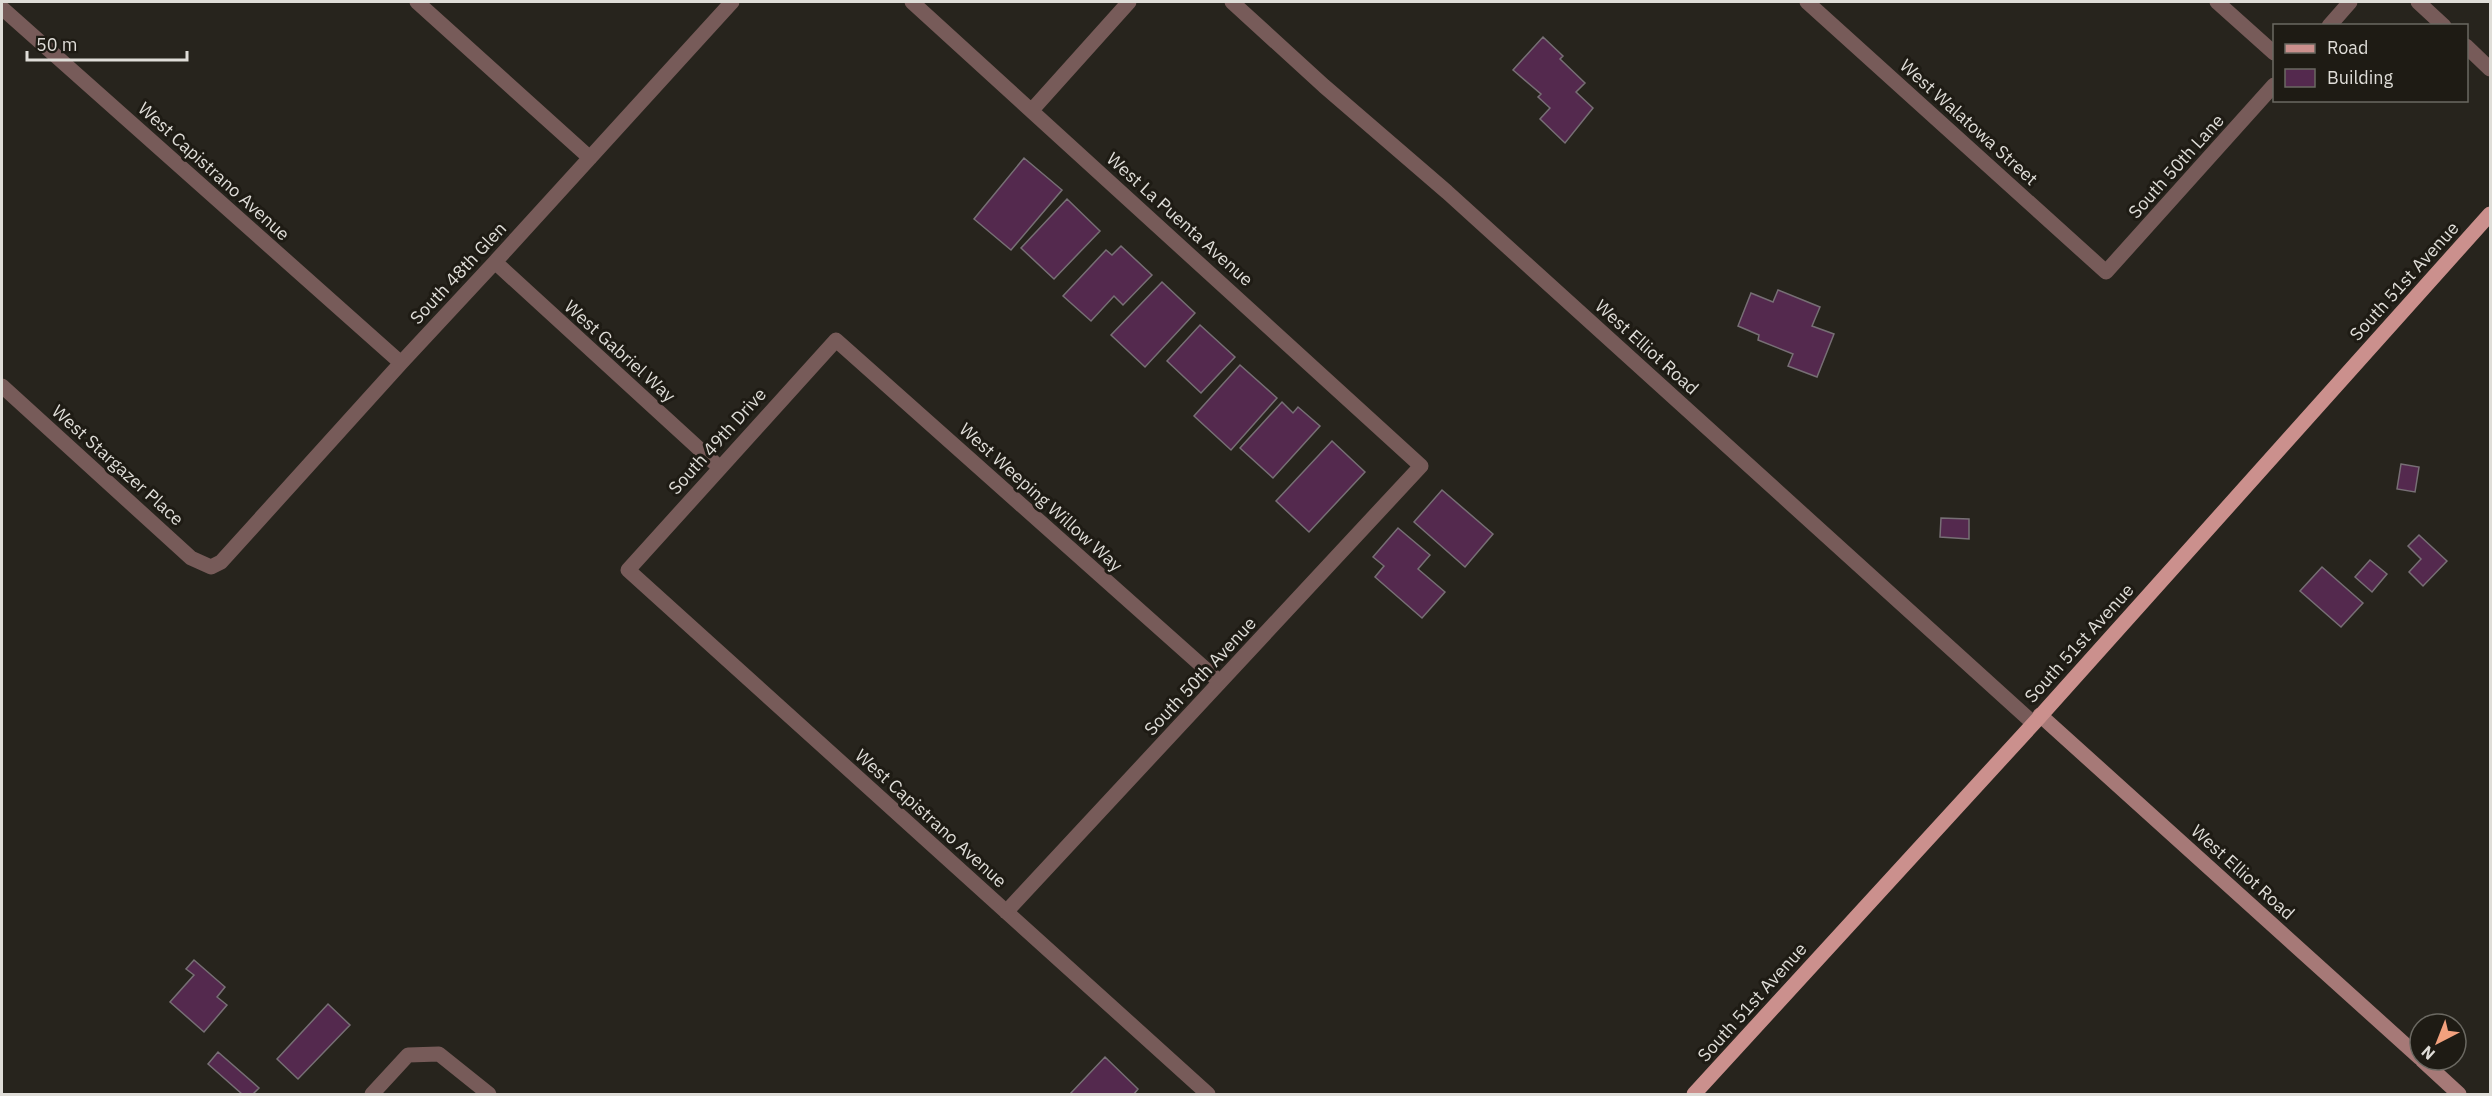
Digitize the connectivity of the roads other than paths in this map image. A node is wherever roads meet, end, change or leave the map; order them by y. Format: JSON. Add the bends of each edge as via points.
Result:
{"nodes":[{"id":1,"x":417,"y":2,"type":"edge"},
{"id":2,"x":732,"y":2,"type":"edge"},
{"id":3,"x":912,"y":2,"type":"edge"},
{"id":4,"x":1129,"y":2,"type":"edge"},
{"id":5,"x":1232,"y":2,"type":"edge"},
{"id":6,"x":1807,"y":2,"type":"edge"},
{"id":7,"x":2217,"y":2,"type":"edge"},
{"id":8,"x":2350,"y":2,"type":"edge"},
{"id":9,"x":2418,"y":2,"type":"edge"},
{"id":10,"x":2,"y":8,"type":"edge"},
{"id":11,"x":2331,"y":24,"type":"edge"},
{"id":12,"x":2442,"y":24,"type":"edge"},
{"id":13,"x":2468,"y":48,"type":"edge"},
{"id":14,"x":2273,"y":52,"type":"edge"},
{"id":15,"x":2490,"y":69,"type":"edge"},
{"id":16,"x":2273,"y":86,"type":"edge"},
{"id":17,"x":1032,"y":110,"type":"junction"},
{"id":18,"x":590,"y":158,"type":"junction"},
{"id":19,"x":2490,"y":214,"type":"edge"},
{"id":20,"x":495,"y":262,"type":"junction"},
{"id":21,"x":2106,"y":272,"type":"joint"},
{"id":22,"x":836,"y":340,"type":"joint"},
{"id":23,"x":400,"y":363,"type":"junction"},
{"id":24,"x":2,"y":386,"type":"edge"},
{"id":25,"x":1422,"y":466,"type":"joint"},
{"id":26,"x":719,"y":467,"type":"junction"},
{"id":27,"x":211,"y":567,"type":"joint"},
{"id":28,"x":628,"y":570,"type":"joint"},
{"id":29,"x":1220,"y":682,"type":"junction"},
{"id":30,"x":2037,"y":719,"type":"junction"},
{"id":31,"x":1006,"y":912,"type":"junction"},
{"id":32,"x":2408,"y":1047,"type":"edge"},
{"id":33,"x":2435,"y":1072,"type":"edge"},
{"id":34,"x":372,"y":1095,"type":"edge"},
{"id":35,"x":489,"y":1095,"type":"edge"},
{"id":36,"x":1208,"y":1095,"type":"edge"},
{"id":37,"x":1694,"y":1095,"type":"edge"},
{"id":38,"x":2459,"y":1095,"type":"edge"}],
"edges":[{"from":1,"to":18,"type":"street"},
{"from":2,"to":18,"type":"street","name":"South 48th Glen"},
{"from":3,"to":17,"type":"street","name":"West La Puenta Avenue"},
{"from":4,"to":17,"type":"street"},
{"from":5,"to":30,"type":"street","name":"West Elliot Road"},
{"from":6,"to":21,"type":"street","name":"West Walatowa Street"},
{"from":7,"to":14,"type":"street"},
{"from":8,"to":11,"type":"street"},
{"from":9,"to":12,"type":"street"},
{"from":10,"to":23,"type":"street","name":"West Capistrano Avenue"},
{"from":13,"to":15,"type":"street"},
{"from":16,"to":21,"type":"street","name":"South 50th Lane"},
{"from":17,"to":25,"type":"street","name":"West La Puenta Avenue"},
{"from":18,"to":20,"type":"street","name":"South 48th Glen"},
{"from":19,"to":30,"type":"main road","name":"South 51st Avenue"},
{"from":20,"to":23,"type":"street","name":"South 48th Glen"},
{"from":20,"to":26,"type":"street","name":"West Gabriel Way"},
{"from":22,"to":26,"type":"street","name":"South 49th Drive"},
{"from":22,"to":29,"type":"street","name":"West Weeping Willow Way"},
{"from":23,"to":27,"type":"street","name":"South 48th Glen","via":[[230,554]]},
{"from":24,"to":27,"type":"street","name":"West Stargazer Place","via":[[191,558]]},
{"from":25,"to":29,"type":"street","name":"South 50th Avenue"},
{"from":26,"to":28,"type":"street","name":"South 49th Drive"},
{"from":28,"to":31,"type":"street","name":"West Capistrano Avenue"},
{"from":29,"to":31,"type":"street","name":"South 50th Avenue"},
{"from":30,"to":32,"type":"main road","name":"West Elliot Road"},
{"from":30,"to":37,"type":"main road","name":"South 51st Avenue"},
{"from":31,"to":36,"type":"street","name":"West Capistrano Avenue"},
{"from":33,"to":38,"type":"main road","name":"West Elliot Road"},
{"from":34,"to":35,"type":"street","via":[[408,1055],[439,1054]]}]}
